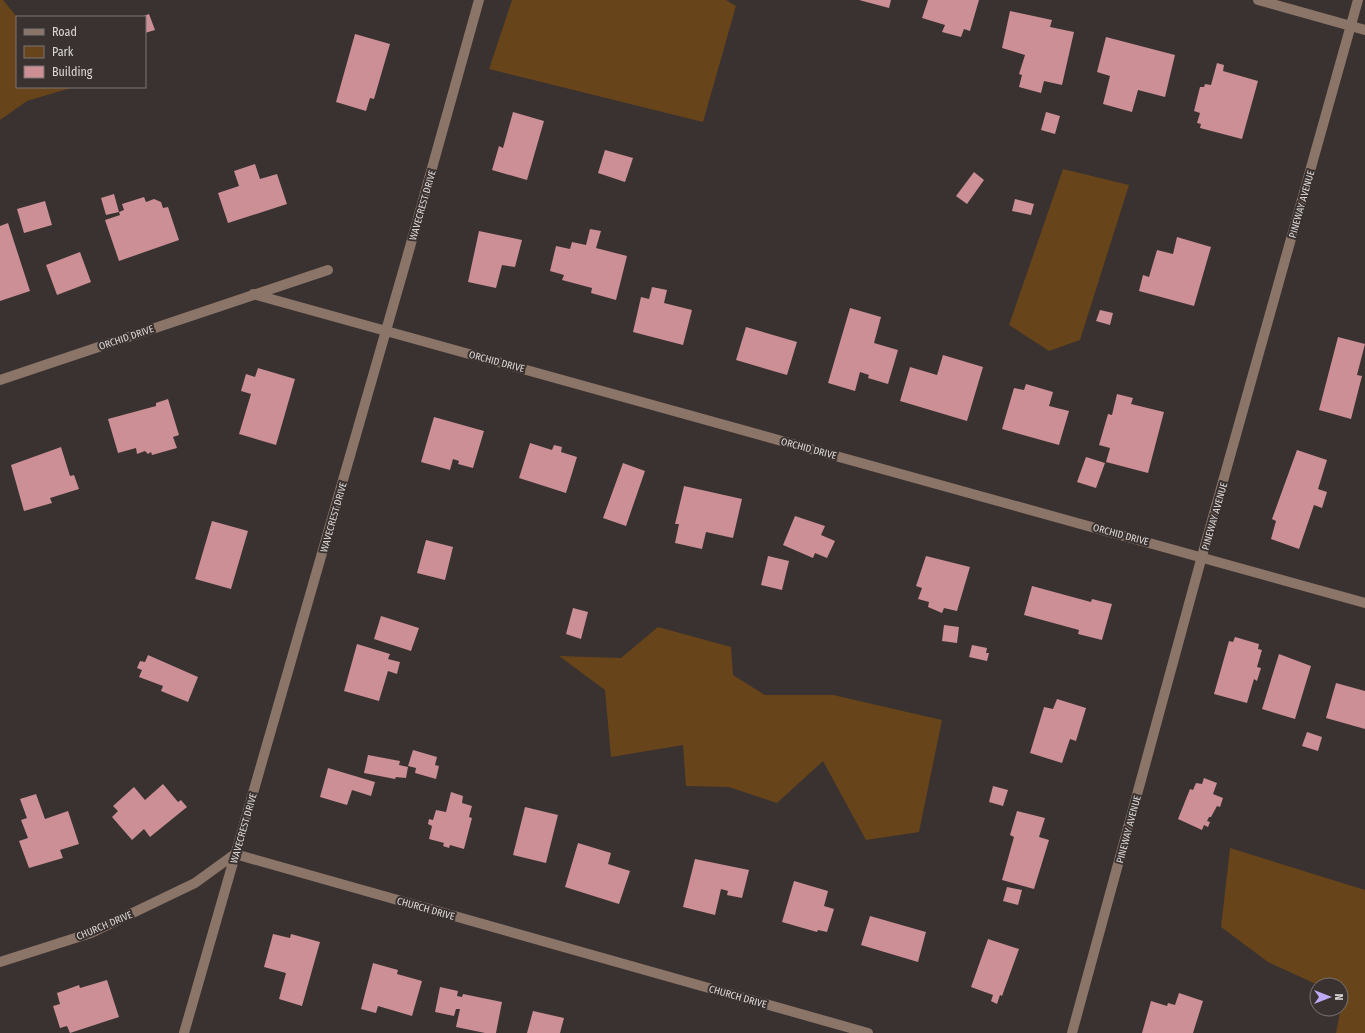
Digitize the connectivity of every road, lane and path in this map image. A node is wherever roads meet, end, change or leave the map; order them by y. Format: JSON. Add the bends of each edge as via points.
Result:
{"nodes":[{"id":1,"x":479,"y":0,"type":"edge"},
{"id":2,"x":1258,"y":0,"type":"edge"},
{"id":3,"x":1358,"y":0,"type":"edge"},
{"id":4,"x":1350,"y":26,"type":"junction"},
{"id":5,"x":1365,"y":30,"type":"edge"},
{"id":6,"x":328,"y":270,"type":"dead end"},
{"id":7,"x":253,"y":294,"type":"junction"},
{"id":8,"x":386,"y":331,"type":"junction"},
{"id":9,"x":0,"y":380,"type":"edge"},
{"id":10,"x":1202,"y":556,"type":"junction"},
{"id":11,"x":1365,"y":603,"type":"edge"},
{"id":12,"x":235,"y":854,"type":"junction"},
{"id":13,"x":0,"y":962,"type":"edge"},
{"id":14,"x":184,"y":1033,"type":"edge"},
{"id":15,"x":868,"y":1033,"type":"edge"},
{"id":16,"x":1072,"y":1033,"type":"edge"}],
"edges":[{"from":1,"to":8,"type":"street","name":"WAVECREST DRIVE"},
{"from":2,"to":4,"type":"street"},
{"from":3,"to":4,"type":"street","name":"PINEWAY AVENUE"},
{"from":4,"to":5,"type":"street"},
{"from":4,"to":10,"type":"street","name":"PINEWAY AVENUE"},
{"from":6,"to":7,"type":"street","name":"ORCHID DRIVE"},
{"from":7,"to":8,"type":"street","name":"ORCHID DRIVE"},
{"from":7,"to":9,"type":"street","name":"ORCHID DRIVE"},
{"from":8,"to":10,"type":"street","name":"ORCHID DRIVE"},
{"from":8,"to":12,"type":"street","name":"WAVECREST DRIVE"},
{"from":10,"to":11,"type":"street","name":"ORCHID DRIVE"},
{"from":10,"to":16,"type":"street","name":"PINEWAY AVENUE"},
{"from":12,"to":13,"type":"street","name":"CHURCH DRIVE","via":[[195,883],[90,933]]},
{"from":12,"to":14,"type":"street","name":"WAVECREST DRIVE"},
{"from":12,"to":15,"type":"street","name":"CHURCH DRIVE"}]}
